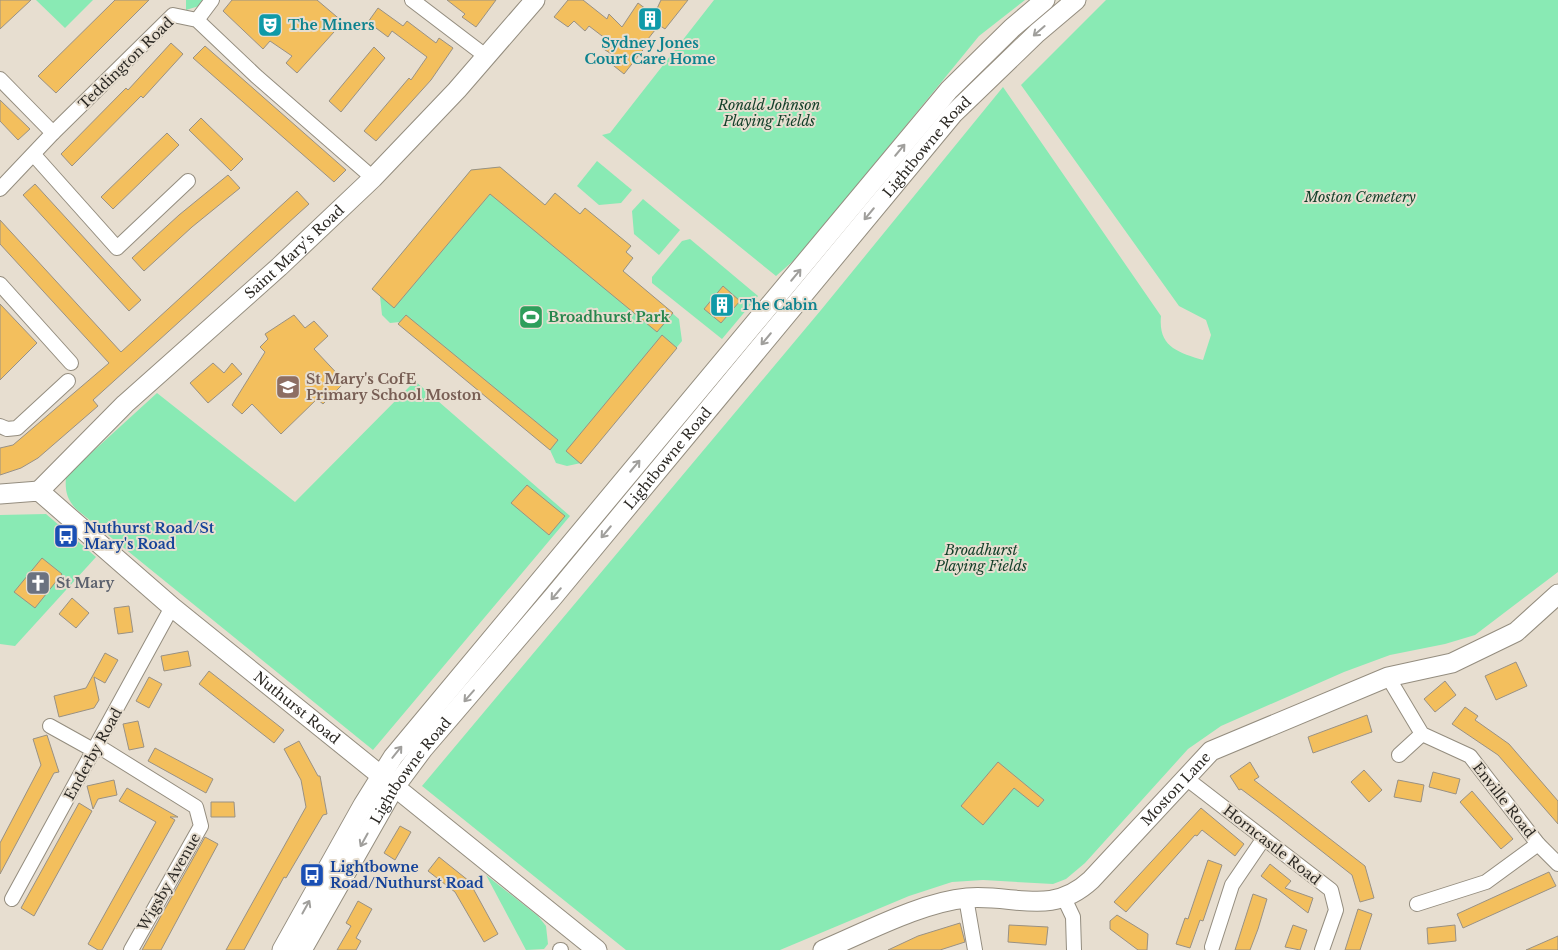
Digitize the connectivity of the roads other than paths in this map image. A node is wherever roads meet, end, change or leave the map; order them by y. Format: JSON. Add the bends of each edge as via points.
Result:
{"nodes":[{"id":1,"x":212,"y":0,"type":"edge"},
{"id":2,"x":412,"y":0,"type":"edge"},
{"id":3,"x":535,"y":0,"type":"edge"},
{"id":4,"x":1045,"y":0,"type":"edge"},
{"id":5,"x":1076,"y":0,"type":"edge"},
{"id":6,"x":197,"y":20,"type":"junction"},
{"id":7,"x":487,"y":57,"type":"junction"},
{"id":8,"x":0,"y":79,"type":"edge"},
{"id":9,"x":53,"y":133,"type":"junction"},
{"id":10,"x":34,"y":155,"type":"junction"},
{"id":11,"x":373,"y":178,"type":"junction"},
{"id":12,"x":188,"y":181,"type":"dead end"},
{"id":13,"x":0,"y":189,"type":"edge"},
{"id":14,"x":0,"y":284,"type":"edge"},
{"id":15,"x":71,"y":363,"type":"dead end"},
{"id":16,"x":68,"y":381,"type":"dead end"},
{"id":17,"x":0,"y":426,"type":"edge"},
{"id":18,"x":39,"y":491,"type":"junction"},
{"id":19,"x":0,"y":494,"type":"edge"},
{"id":20,"x":1558,"y":594,"type":"edge"},
{"id":21,"x":172,"y":607,"type":"junction"},
{"id":22,"x":1388,"y":677,"type":"junction"},
{"id":23,"x":50,"y":726,"type":"dead end"},
{"id":24,"x":1422,"y":734,"type":"junction"},
{"id":25,"x":97,"y":748,"type":"junction"},
{"id":26,"x":1399,"y":755,"type":"dead end"},
{"id":27,"x":1187,"y":779,"type":"junction"},
{"id":28,"x":388,"y":782,"type":"junction"},
{"id":29,"x":1264,"y":838,"type":"junction"},
{"id":30,"x":1538,"y":844,"type":"junction"},
{"id":31,"x":1558,"y":864,"type":"edge"},
{"id":32,"x":966,"y":898,"type":"junction"},
{"id":33,"x":1064,"y":898,"type":"junction"},
{"id":34,"x":12,"y":900,"type":"dead end"},
{"id":35,"x":1418,"y":904,"type":"dead end"},
{"id":36,"x":1212,"y":947,"type":"dead end"},
{"id":37,"x":590,"y":948,"type":"edge"},
{"id":38,"x":131,"y":950,"type":"edge"},
{"id":39,"x":282,"y":950,"type":"edge"},
{"id":40,"x":302,"y":950,"type":"edge"},
{"id":41,"x":823,"y":950,"type":"edge"},
{"id":42,"x":975,"y":950,"type":"edge"},
{"id":43,"x":1074,"y":950,"type":"edge"},
{"id":44,"x":1322,"y":950,"type":"edge"}],
"edges":[{"from":1,"to":6,"type":"street"},
{"from":2,"to":7,"type":"street"},
{"from":3,"to":7,"type":"main road","name":"Saint Mary's Road"},
{"from":28,"to":4,"type":"main road","name":"Lightbowne Road","one_way":true,"via":[[393,757],[949,90]]},
{"from":5,"to":28,"type":"main road","name":"Lightbowne Road","one_way":true,"via":[[953,114],[553,597],[435,735]]},
{"from":6,"to":9,"type":"street","name":"Teddington Road","via":[[174,16]]},
{"from":6,"to":11,"type":"street"},
{"from":7,"to":11,"type":"main road","name":"Saint Mary's Road"},
{"from":8,"to":9,"type":"street"},
{"from":9,"to":10,"type":"street","name":"Teddington Road"},
{"from":10,"to":12,"type":"street","via":[[117,248]]},
{"from":10,"to":13,"type":"street","name":"Teddington Road"},
{"from":11,"to":18,"type":"main road","name":"Saint Mary's Road","via":[[272,274],[125,404]]},
{"from":14,"to":15,"type":"street","via":[[53,352]]},
{"from":16,"to":17,"type":"street","via":[[17,428]]},
{"from":18,"to":19,"type":"main road"},
{"from":18,"to":21,"type":"main road","name":"Nuthurst Road"},
{"from":20,"to":22,"type":"main road","name":"Moston Lane","via":[[1516,632],[1452,663]]},
{"from":21,"to":25,"type":"street","name":"Enderby Road"},
{"from":21,"to":28,"type":"main road","name":"Nuthurst Road"},
{"from":22,"to":24,"type":"street"},
{"from":22,"to":27,"type":"main road","name":"Moston Lane","via":[[1211,751]]},
{"from":23,"to":25,"type":"street","name":"Wigsby Avenue"},
{"from":24,"to":26,"type":"street"},
{"from":24,"to":30,"type":"street","name":"Enville Road","via":[[1470,756]]},
{"from":25,"to":34,"type":"street","name":"Enderby Road"},
{"from":25,"to":38,"type":"street","name":"Wigsby Avenue","via":[[196,807],[201,826]]},
{"from":27,"to":29,"type":"street","name":"Horncastle Road"},
{"from":27,"to":33,"type":"main road","name":"Moston Lane","via":[[1091,880]]},
{"from":28,"to":37,"type":"main road","name":"Nuthurst Road"},
{"from":39,"to":28,"type":"main road","name":"Lightbowne Road","one_way":true},
{"from":28,"to":40,"type":"main road","name":"Lightbowne Road","one_way":true},
{"from":29,"to":36,"type":"street","via":[[1232,885]]},
{"from":29,"to":44,"type":"street","name":"Horncastle Road","via":[[1331,890],[1336,910]]},
{"from":30,"to":31,"type":"street","name":"Enville Road"},
{"from":30,"to":35,"type":"street","via":[[1486,882]]},
{"from":32,"to":33,"type":"main road","name":"Moston Lane","via":[[1042,902]]},
{"from":32,"to":41,"type":"main road","name":"Moston Lane","via":[[928,906]]},
{"from":32,"to":42,"type":"street"},
{"from":33,"to":43,"type":"street","via":[[1073,917]]}]}
